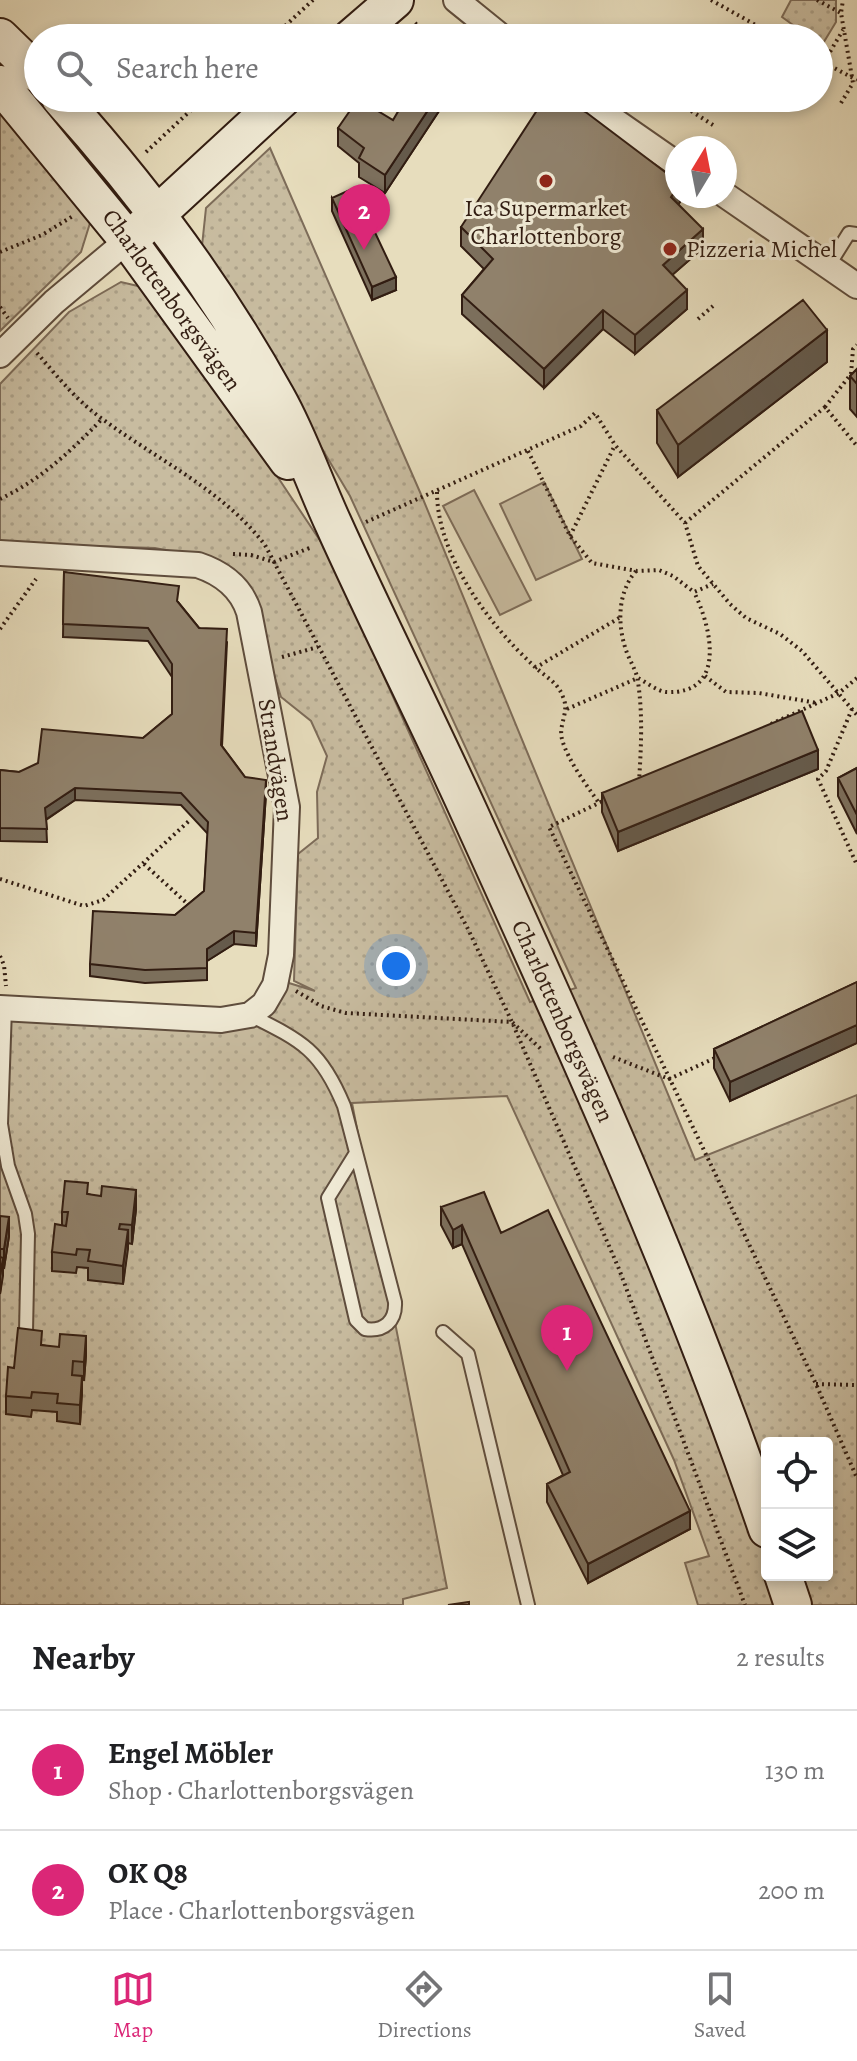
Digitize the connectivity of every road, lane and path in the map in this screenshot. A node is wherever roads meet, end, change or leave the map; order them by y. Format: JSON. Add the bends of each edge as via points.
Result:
{"nodes":[{"id":1,"x":313,"y":0,"type":"edge"},
{"id":2,"x":395,"y":0,"type":"edge"},
{"id":3,"x":456,"y":0,"type":"edge"},
{"id":4,"x":711,"y":0,"type":"edge"},
{"id":5,"x":817,"y":0,"type":"edge"},
{"id":6,"x":843,"y":0,"type":"edge"},
{"id":7,"x":841,"y":13,"type":"junction"},
{"id":8,"x":287,"y":24,"type":"edge"},
{"id":9,"x":367,"y":24,"type":"edge"},
{"id":10,"x":486,"y":24,"type":"edge"},
{"id":11,"x":754,"y":24,"type":"edge"},
{"id":12,"x":844,"y":29,"type":"junction"},
{"id":13,"x":0,"y":37,"type":"edge"},
{"id":14,"x":833,"y":44,"type":"edge"},
{"id":15,"x":24,"y":60,"type":"edge"},
{"id":16,"x":833,"y":67,"type":"edge"},
{"id":17,"x":855,"y":79,"type":"edge"},
{"id":18,"x":0,"y":84,"type":"edge"},
{"id":19,"x":841,"y":103,"type":"dead end"},
{"id":20,"x":72,"y":112,"type":"edge"},
{"id":21,"x":268,"y":112,"type":"edge"},
{"id":22,"x":602,"y":112,"type":"edge"},
{"id":23,"x":693,"y":112,"type":"edge"},
{"id":24,"x":713,"y":125,"type":"dead end"},
{"id":25,"x":665,"y":156,"type":"edge"},
{"id":26,"x":737,"y":203,"type":"edge"},
{"id":27,"x":157,"y":215,"type":"junction"},
{"id":28,"x":857,"y":234,"type":"edge"},
{"id":29,"x":128,"y":240,"type":"junction"},
{"id":30,"x":829,"y":265,"type":"junction"},
{"id":31,"x":857,"y":286,"type":"edge"},
{"id":32,"x":713,"y":306,"type":"dead end"},
{"id":33,"x":698,"y":319,"type":"dead end"},
{"id":34,"x":857,"y":345,"type":"edge"},
{"id":35,"x":31,"y":347,"type":"dead end"},
{"id":36,"x":0,"y":355,"type":"edge"},
{"id":37,"x":825,"y":407,"type":"junction"},
{"id":38,"x":102,"y":419,"type":"junction"},
{"id":39,"x":615,"y":445,"type":"junction"},
{"id":40,"x":857,"y":446,"type":"edge"},
{"id":41,"x":528,"y":451,"type":"junction"},
{"id":42,"x":437,"y":491,"type":"junction"},
{"id":43,"x":0,"y":499,"type":"edge"},
{"id":44,"x":685,"y":523,"type":"junction"},
{"id":45,"x":339,"y":530,"type":"junction"},
{"id":46,"x":570,"y":536,"type":"junction"},
{"id":47,"x":0,"y":553,"type":"edge"},
{"id":48,"x":47,"y":556,"type":"junction"},
{"id":49,"x":274,"y":562,"type":"junction"},
{"id":50,"x":637,"y":571,"type":"junction"},
{"id":51,"x":713,"y":584,"type":"junction"},
{"id":52,"x":694,"y":592,"type":"junction"},
{"id":53,"x":619,"y":618,"type":"junction"},
{"id":54,"x":0,"y":629,"type":"edge"},
{"id":55,"x":318,"y":647,"type":"junction"},
{"id":56,"x":260,"y":663,"type":"junction"},
{"id":57,"x":535,"y":668,"type":"junction"},
{"id":58,"x":705,"y":676,"type":"junction"},
{"id":59,"x":638,"y":678,"type":"junction"},
{"id":60,"x":857,"y":678,"type":"edge"},
{"id":61,"x":839,"y":693,"type":"junction"},
{"id":62,"x":817,"y":703,"type":"junction"},
{"id":63,"x":567,"y":709,"type":"junction"},
{"id":64,"x":852,"y":709,"type":"junction"},
{"id":65,"x":857,"y":715,"type":"edge"},
{"id":66,"x":762,"y":728,"type":"edge"},
{"id":67,"x":653,"y":779,"type":"edge"},
{"id":68,"x":612,"y":797,"type":"edge"},
{"id":69,"x":599,"y":803,"type":"junction"},
{"id":70,"x":190,"y":820,"type":"dead end"},
{"id":71,"x":144,"y":864,"type":"junction"},
{"id":72,"x":857,"y":865,"type":"edge"},
{"id":73,"x":0,"y":879,"type":"edge"},
{"id":74,"x":191,"y":907,"type":"edge"},
{"id":75,"x":0,"y":956,"type":"edge"},
{"id":76,"x":277,"y":979,"type":"junction"},
{"id":77,"x":3,"y":1008,"type":"edge"},
{"id":78,"x":250,"y":1015,"type":"junction"},
{"id":79,"x":512,"y":1022,"type":"junction"},
{"id":80,"x":727,"y":1053,"type":"edge"},
{"id":81,"x":669,"y":1079,"type":"junction"},
{"id":82,"x":356,"y":1153,"type":"junction"},
{"id":83,"x":26,"y":1332,"type":"edge"},
{"id":84,"x":443,"y":1332,"type":"dead end"},
{"id":85,"x":816,"y":1384,"type":"junction"},
{"id":86,"x":857,"y":1385,"type":"edge"},
{"id":87,"x":857,"y":1478,"type":"edge"},
{"id":88,"x":761,"y":1512,"type":"edge"},
{"id":89,"x":785,"y":1581,"type":"edge"},
{"id":90,"x":528,"y":1605,"type":"edge"},
{"id":91,"x":745,"y":1605,"type":"edge"},
{"id":92,"x":793,"y":1605,"type":"edge"}],
"edges":[{"from":1,"to":8,"type":"path"},
{"from":2,"to":9,"type":"main road"},
{"from":3,"to":10,"type":"street"},
{"from":4,"to":11,"type":"path"},
{"from":5,"to":7,"type":"path"},
{"from":6,"to":7,"type":"path"},
{"from":7,"to":12,"type":"path"},
{"from":12,"to":14,"type":"path"},
{"from":12,"to":17,"type":"path"},
{"from":13,"to":15,"type":"main road"},
{"from":16,"to":17,"type":"path"},
{"from":17,"to":19,"type":"path"},
{"from":18,"to":29,"type":"main road","name":"Charlottenborgsvägen"},
{"from":20,"to":27,"type":"main road","name":"Charlottenborgsvägen"},
{"from":21,"to":27,"type":"main road"},
{"from":22,"to":25,"type":"street"},
{"from":23,"to":24,"type":"path"},
{"from":26,"to":30,"type":"street"},
{"from":27,"to":29,"type":"main road"},
{"from":27,"to":45,"type":"main road","name":"Charlottenborgsvägen","via":[[193,261],[279,401]]},
{"from":28,"to":30,"type":"lane","via":[[849,233]]},
{"from":29,"to":36,"type":"street"},
{"from":29,"to":45,"type":"main road","name":"Charlottenborgsvägen"},
{"from":30,"to":31,"type":"street"},
{"from":32,"to":33,"type":"path"},
{"from":34,"to":37,"type":"path","via":[[851,374]]},
{"from":35,"to":38,"type":"path"},
{"from":37,"to":40,"type":"path"},
{"from":37,"to":44,"type":"path"},
{"from":38,"to":43,"type":"path","via":[[56,464]]},
{"from":38,"to":49,"type":"path","via":[[228,507],[251,528]]},
{"from":39,"to":41,"type":"path","via":[[595,413],[581,426]]},
{"from":39,"to":44,"type":"path"},
{"from":39,"to":46,"type":"path"},
{"from":41,"to":42,"type":"path"},
{"from":41,"to":46,"type":"path"},
{"from":42,"to":45,"type":"path"},
{"from":42,"to":57,"type":"path","via":[[437,515],[476,600]]},
{"from":44,"to":51,"type":"path","via":[[698,566]]},
{"from":45,"to":49,"type":"path"},
{"from":45,"to":88,"type":"main road","name":"Charlottenborgsvägen","via":[[580,1059],[665,1258]]},
{"from":46,"to":50,"type":"path","via":[[592,563]]},
{"from":47,"to":48,"type":"street","name":"Strandvägen"},
{"from":48,"to":54,"type":"path"},
{"from":48,"to":56,"type":"street","name":"Strandvägen","via":[[198,565],[216,571],[246,601]]},
{"from":49,"to":55,"type":"path"},
{"from":50,"to":52,"type":"path","via":[[659,570]]},
{"from":50,"to":53,"type":"path","via":[[627,582]]},
{"from":51,"to":52,"type":"path"},
{"from":51,"to":61,"type":"path","via":[[746,618],[802,651]]},
{"from":52,"to":58,"type":"path","via":[[711,662]]},
{"from":53,"to":57,"type":"path"},
{"from":53,"to":59,"type":"path"},
{"from":55,"to":56,"type":"path"},
{"from":55,"to":79,"type":"path"},
{"from":56,"to":76,"type":"street","name":"Strandvägen","via":[[287,807]]},
{"from":57,"to":63,"type":"path","via":[[563,695]]},
{"from":58,"to":59,"type":"path","via":[[693,687],[664,692]]},
{"from":58,"to":62,"type":"path","via":[[726,692]]},
{"from":59,"to":63,"type":"path"},
{"from":59,"to":67,"type":"path","via":[[639,785]]},
{"from":60,"to":61,"type":"path"},
{"from":61,"to":62,"type":"path"},
{"from":61,"to":64,"type":"path"},
{"from":62,"to":66,"type":"path"},
{"from":63,"to":69,"type":"path","via":[[561,737]]},
{"from":64,"to":65,"type":"path"},
{"from":64,"to":72,"type":"path","via":[[818,779]]},
{"from":68,"to":69,"type":"path"},
{"from":69,"to":81,"type":"path","via":[[549,827]]},
{"from":70,"to":71,"type":"path"},
{"from":71,"to":73,"type":"path","via":[[103,900],[84,906]]},
{"from":71,"to":74,"type":"path"},
{"from":75,"to":77,"type":"path","via":[[6,976]]},
{"from":76,"to":78,"type":"street","name":"Strandvägen","via":[[264,1004]]},
{"from":76,"to":79,"type":"path","via":[[321,1006],[346,1013]]},
{"from":77,"to":78,"type":"street","via":[[221,1020]]},
{"from":77,"to":83,"type":"lane","via":[[1,1124],[28,1234]]},
{"from":78,"to":82,"type":"lane","via":[[314,1054],[335,1084]]},
{"from":79,"to":91,"type":"path","via":[[619,1269]]},
{"from":80,"to":81,"type":"path"},
{"from":81,"to":85,"type":"path"},
{"from":82,"to":82,"type":"lane","via":[[395,1302],[392,1320],[374,1331],[356,1320],[328,1198]]},
{"from":84,"to":90,"type":"lane","via":[[468,1354]]},
{"from":85,"to":86,"type":"path"},
{"from":85,"to":87,"type":"path"},
{"from":89,"to":92,"type":"main road"}]}
